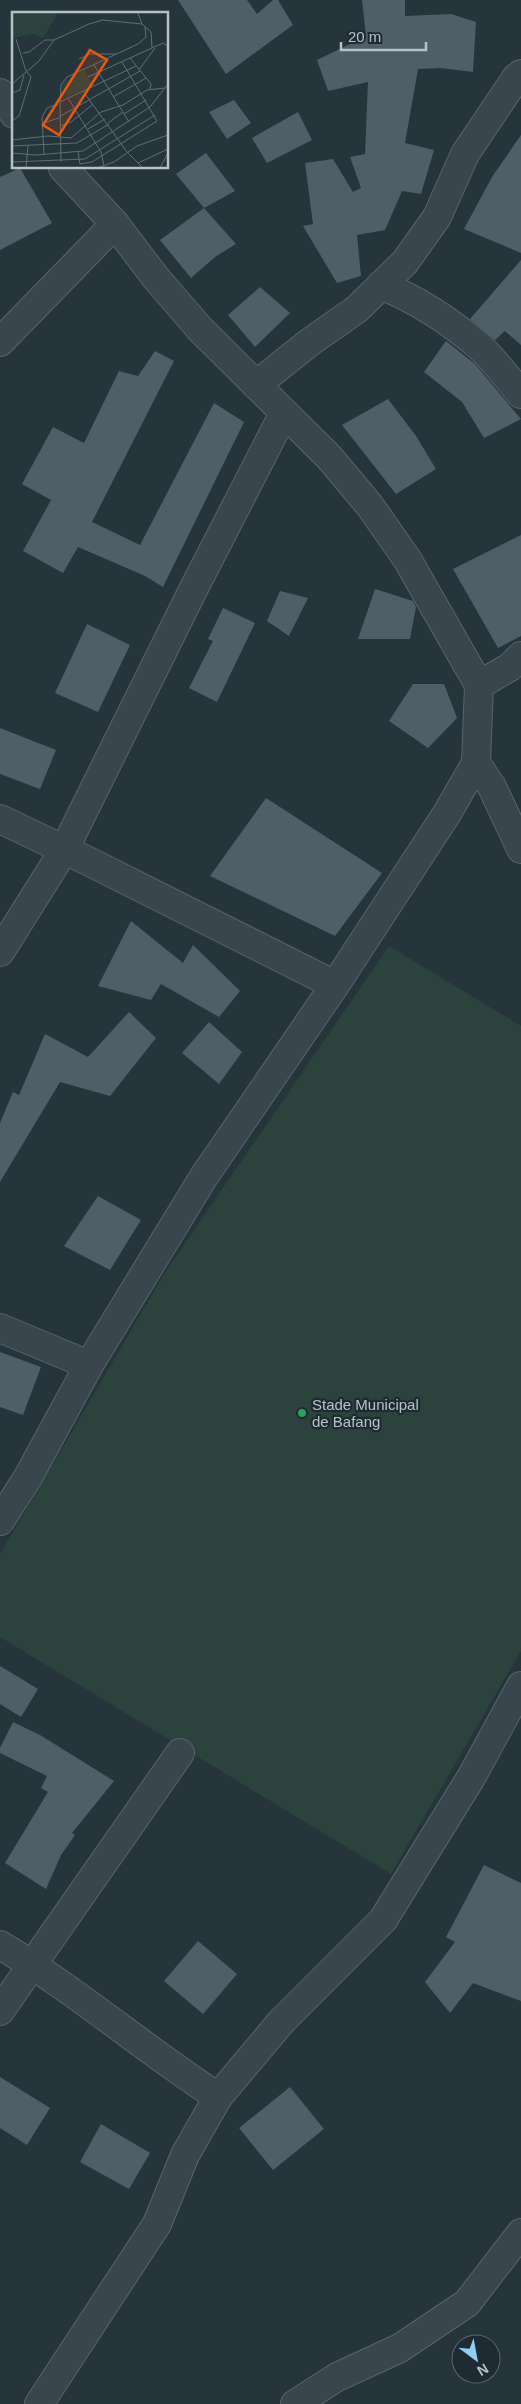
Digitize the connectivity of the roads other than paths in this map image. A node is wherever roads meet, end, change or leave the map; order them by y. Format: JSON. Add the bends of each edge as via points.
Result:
{"nodes":[{"id":1,"x":521,"y":74,"type":"edge"},
{"id":2,"x":0,"y":93,"type":"edge"},
{"id":3,"x":12,"y":111,"type":"edge"},
{"id":4,"x":64,"y":169,"type":"edge"},
{"id":5,"x":115,"y":224,"type":"junction"},
{"id":6,"x":381,"y":285,"type":"junction"},
{"id":7,"x":0,"y":342,"type":"edge"},
{"id":8,"x":256,"y":385,"type":"junction"},
{"id":9,"x":521,"y":394,"type":"edge"},
{"id":10,"x":284,"y":413,"type":"junction"},
{"id":11,"x":521,"y":656,"type":"edge"},
{"id":12,"x":479,"y":685,"type":"junction"},
{"id":13,"x":476,"y":763,"type":"junction"},
{"id":14,"x":0,"y":819,"type":"edge"},
{"id":15,"x":521,"y":849,"type":"edge"},
{"id":16,"x":64,"y":850,"type":"junction"},
{"id":17,"x":0,"y":952,"type":"edge"},
{"id":18,"x":335,"y":985,"type":"junction"},
{"id":19,"x":0,"y":1328,"type":"edge"},
{"id":20,"x":89,"y":1365,"type":"junction"},
{"id":21,"x":0,"y":1521,"type":"edge"},
{"id":22,"x":521,"y":1686,"type":"edge"},
{"id":23,"x":180,"y":1753,"type":"dead end"},
{"id":24,"x":0,"y":1945,"type":"edge"},
{"id":25,"x":32,"y":1964,"type":"junction"},
{"id":26,"x":0,"y":2011,"type":"edge"},
{"id":27,"x":218,"y":2097,"type":"junction"},
{"id":28,"x":521,"y":2233,"type":"edge"},
{"id":29,"x":39,"y":2404,"type":"edge"},
{"id":30,"x":295,"y":2404,"type":"edge"}],
"edges":[{"from":1,"to":6,"type":"street","via":[[465,154],[437,217],[405,262]]},
{"from":2,"to":3,"type":"street"},
{"from":4,"to":5,"type":"street"},
{"from":5,"to":7,"type":"street"},
{"from":5,"to":8,"type":"street","via":[[200,329]]},
{"from":6,"to":8,"type":"street","via":[[357,309]]},
{"from":6,"to":9,"type":"street","via":[[414,299],[443,318],[480,348]]},
{"from":8,"to":10,"type":"street"},
{"from":10,"to":12,"type":"street","via":[[329,457],[370,506],[407,559]]},
{"from":10,"to":16,"type":"street"},
{"from":11,"to":12,"type":"street","via":[[510,667]]},
{"from":12,"to":13,"type":"street"},
{"from":13,"to":15,"type":"street","via":[[492,787]]},
{"from":13,"to":18,"type":"street","via":[[446,815]]},
{"from":14,"to":16,"type":"street"},
{"from":16,"to":17,"type":"street"},
{"from":16,"to":18,"type":"street"},
{"from":18,"to":20,"type":"street","via":[[203,1178]]},
{"from":19,"to":20,"type":"street"},
{"from":20,"to":21,"type":"street","via":[[28,1477]]},
{"from":22,"to":27,"type":"street","via":[[472,1776],[383,1920],[280,2022]]},
{"from":23,"to":25,"type":"street"},
{"from":24,"to":25,"type":"street"},
{"from":25,"to":26,"type":"street"},
{"from":25,"to":27,"type":"street","via":[[174,2069]]},
{"from":27,"to":29,"type":"street","via":[[185,2155],[157,2224]]},
{"from":28,"to":30,"type":"street","via":[[467,2303],[400,2348],[337,2377]]}]}
